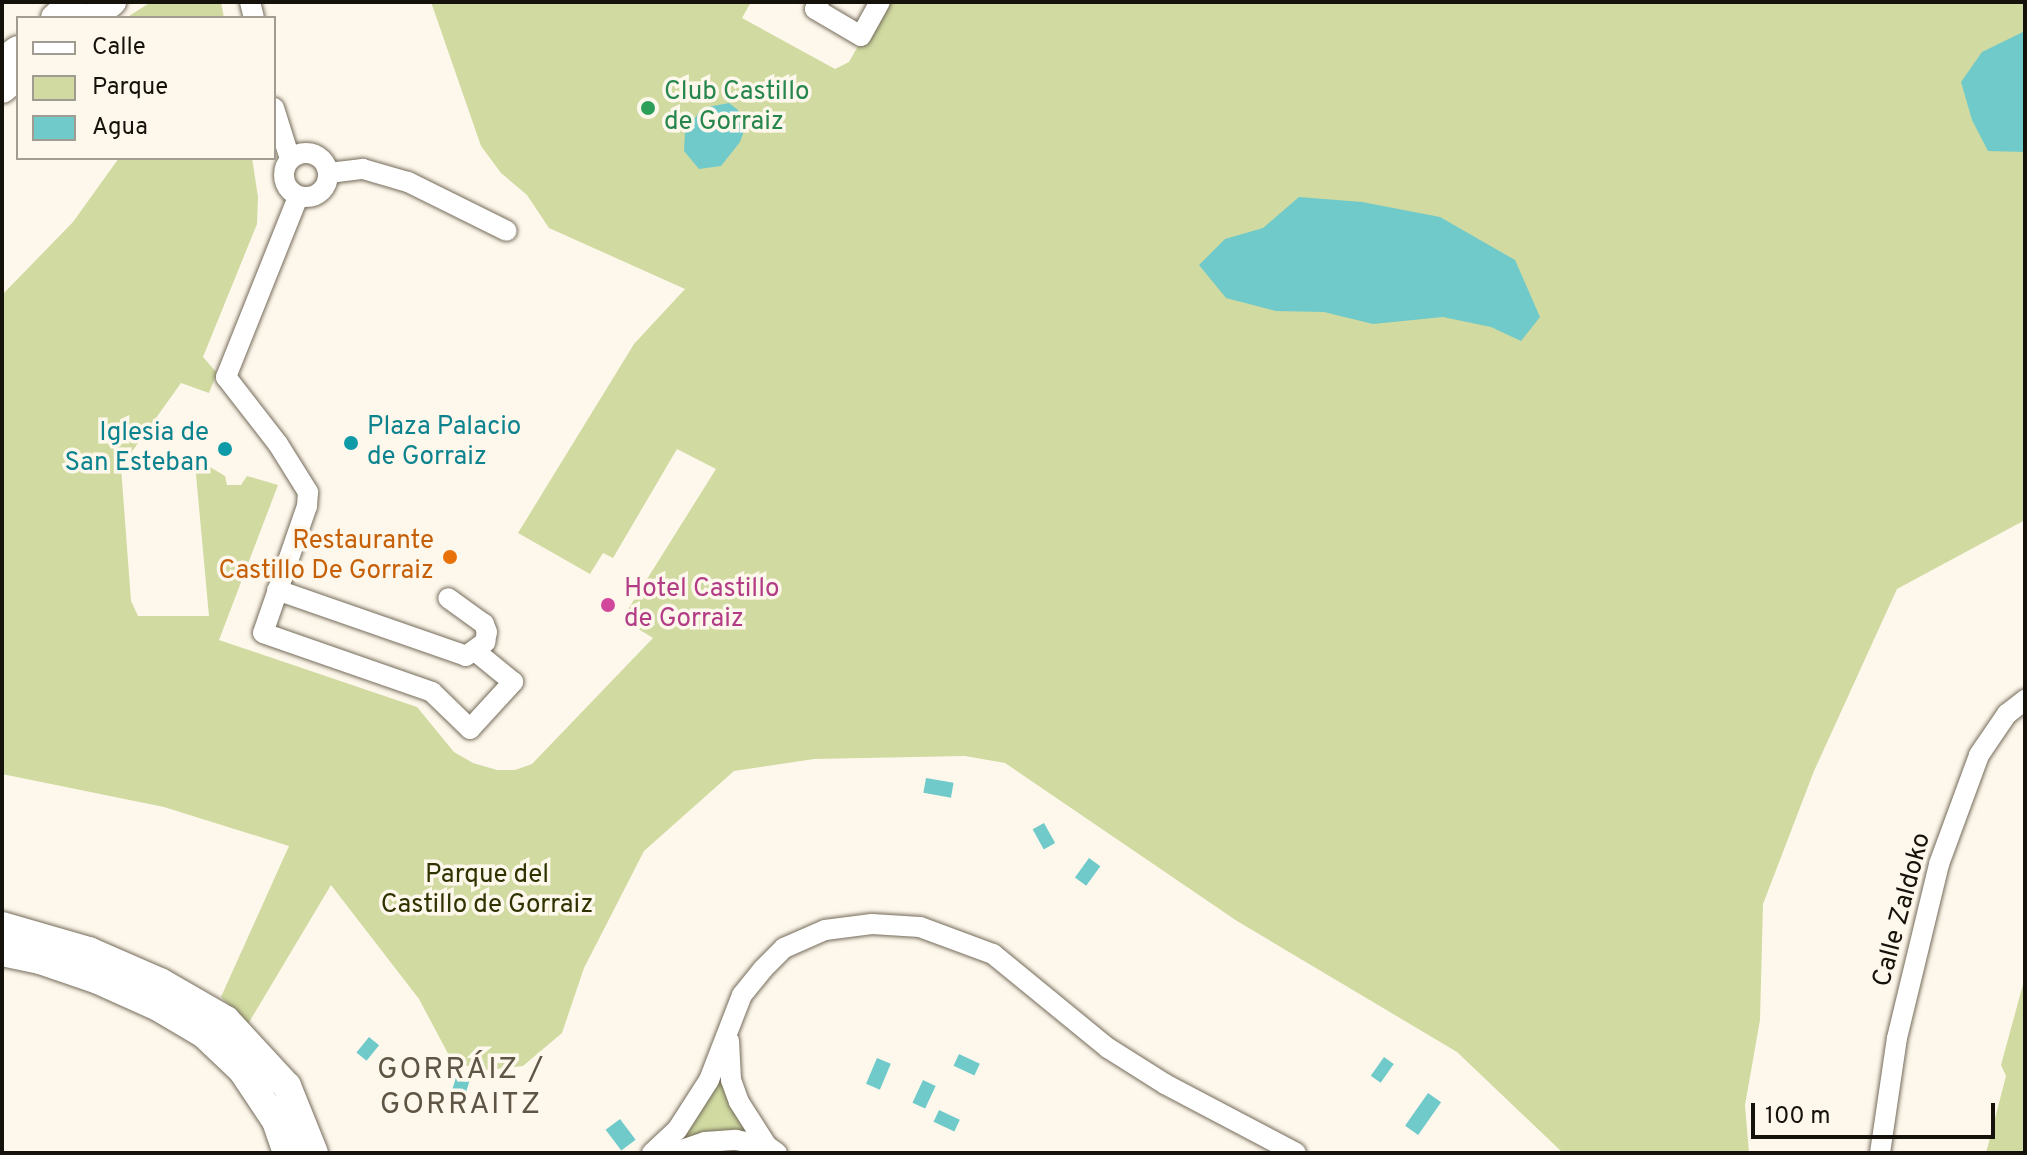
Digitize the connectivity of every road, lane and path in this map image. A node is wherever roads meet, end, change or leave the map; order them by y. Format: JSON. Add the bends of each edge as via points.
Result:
{"nodes":[{"id":1,"x":73,"y":2,"type":"edge"},
{"id":2,"x":112,"y":2,"type":"edge"},
{"id":3,"x":819,"y":2,"type":"edge"},
{"id":4,"x":880,"y":2,"type":"edge"},
{"id":5,"x":57,"y":16,"type":"edge"},
{"id":6,"x":94,"y":16,"type":"edge"},
{"id":7,"x":276,"y":114,"type":"edge"},
{"id":8,"x":290,"y":159,"type":"junction"},
{"id":9,"x":329,"y":173,"type":"junction"},
{"id":10,"x":298,"y":197,"type":"junction"},
{"id":11,"x":507,"y":231,"type":"dead end"},
{"id":12,"x":277,"y":590,"type":"junction"},
{"id":13,"x":448,"y":598,"type":"dead end"},
{"id":14,"x":475,"y":651,"type":"junction"},
{"id":15,"x":2025,"y":700,"type":"edge"},
{"id":16,"x":2,"y":926,"type":"edge"},
{"id":17,"x":2,"y":952,"type":"edge"},
{"id":18,"x":730,"y":1025,"type":"junction"},
{"id":19,"x":772,"y":1150,"type":"edge"},
{"id":20,"x":287,"y":1153,"type":"edge"},
{"id":21,"x":314,"y":1153,"type":"edge"},
{"id":22,"x":652,"y":1153,"type":"edge"},
{"id":23,"x":673,"y":1153,"type":"edge"},
{"id":24,"x":1296,"y":1153,"type":"edge"},
{"id":25,"x":1880,"y":1153,"type":"edge"}],
"edges":[{"from":1,"to":5,"type":"street"},
{"from":2,"to":6,"type":"street"},
{"from":3,"to":4,"type":"street","via":[[815,9],[861,36]]},
{"from":7,"to":8,"type":"street"},
{"from":8,"to":9,"type":"street","via":[[310,153],[323,160]]},
{"from":8,"to":10,"type":"street","via":[[284,179]]},
{"from":9,"to":10,"type":"street","via":[[320,193]]},
{"from":9,"to":11,"type":"street","via":[[363,169],[408,182]]},
{"from":10,"to":12,"type":"street","via":[[226,377],[308,492]]},
{"from":12,"to":14,"type":"street","via":[[466,656]]},
{"from":12,"to":14,"type":"street","via":[[263,633],[432,692],[470,729],[513,682]]},
{"from":13,"to":14,"type":"street","via":[[484,624],[485,642]]},
{"from":15,"to":25,"type":"street","name":"Calle Zaldoko","via":[[2007,714],[1979,755],[1939,864],[1897,1038]]},
{"from":16,"to":21,"type":"street","via":[[89,951],[160,982],[226,1020],[287,1086]]},
{"from":17,"to":20,"type":"street","via":[[98,980],[204,1034],[242,1070],[276,1121]]},
{"from":18,"to":19,"type":"street","via":[[731,1080],[739,1102]]},
{"from":18,"to":22,"type":"street","via":[[709,1080],[677,1130]]},
{"from":18,"to":24,"type":"street","via":[[742,995],[784,948],[825,930],[872,924],[920,927],[993,954],[1108,1048]]},
{"from":19,"to":23,"type":"street","via":[[736,1140],[705,1142]]}]}
